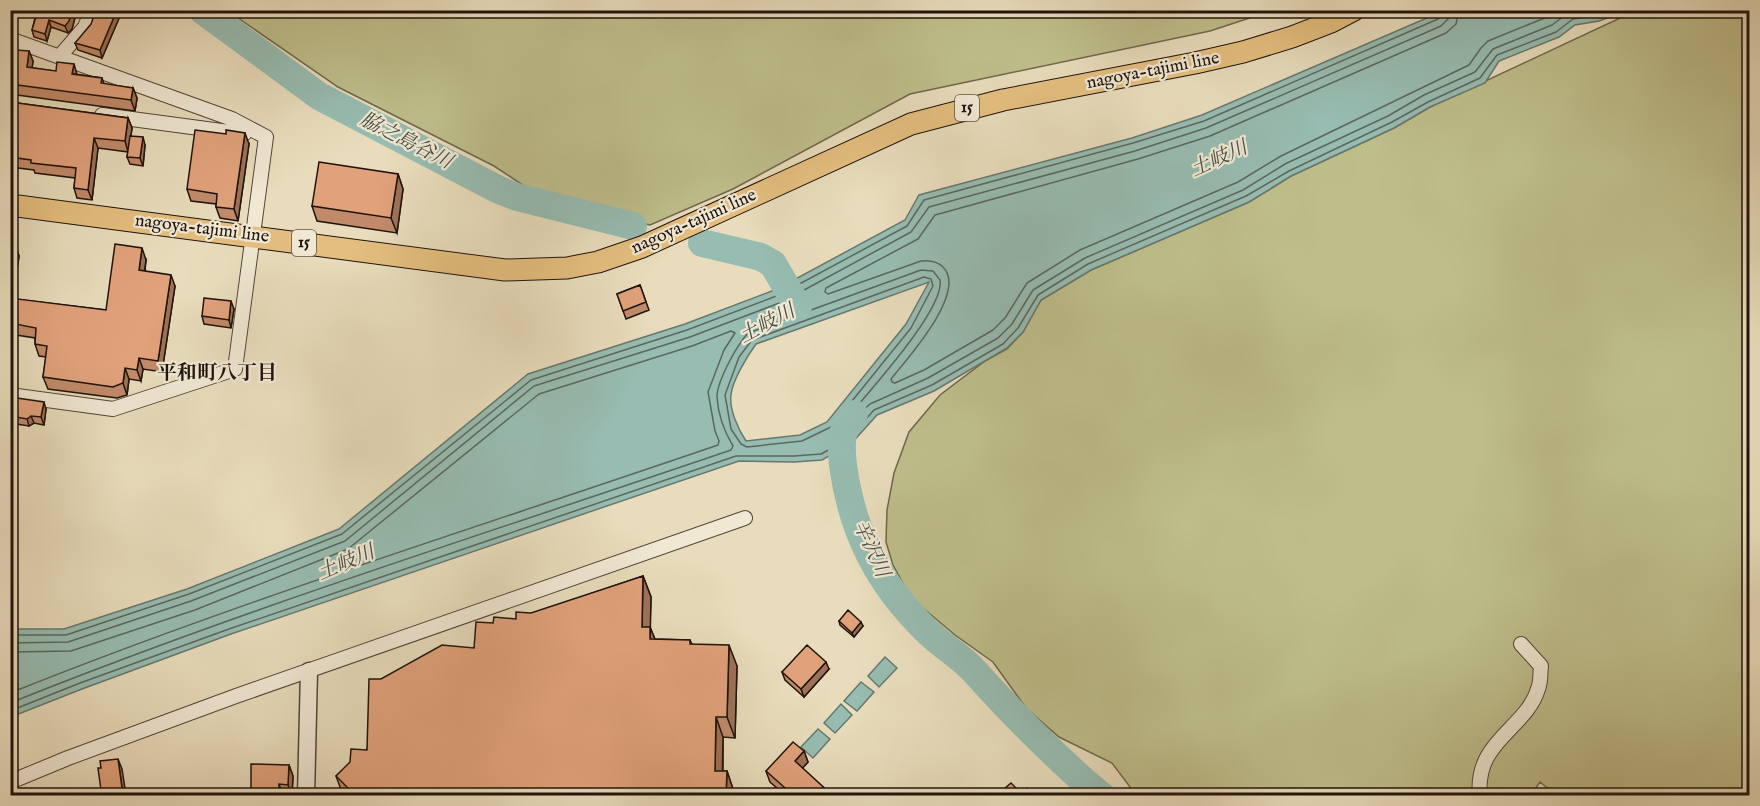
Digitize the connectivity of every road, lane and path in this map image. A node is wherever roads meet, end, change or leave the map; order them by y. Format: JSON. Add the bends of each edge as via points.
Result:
{"nodes":[{"id":1,"x":92,"y":10,"type":"edge"},
{"id":2,"x":1354,"y":10,"type":"edge"},
{"id":3,"x":12,"y":39,"type":"edge"},
{"id":4,"x":60,"y":57,"type":"junction"},
{"id":5,"x":10,"y":63,"type":"edge"},
{"id":6,"x":92,"y":114,"type":"edge"},
{"id":7,"x":266,"y":137,"type":"junction"},
{"id":8,"x":10,"y":205,"type":"edge"},
{"id":9,"x":254,"y":236,"type":"junction"},
{"id":10,"x":10,"y":395,"type":"edge"},
{"id":11,"x":745,"y":518,"type":"dead end"},
{"id":12,"x":1521,"y":644,"type":"dead end"},
{"id":13,"x":309,"y":671,"type":"junction"},
{"id":14,"x":10,"y":782,"type":"edge"},
{"id":15,"x":306,"y":795,"type":"edge"},
{"id":16,"x":1480,"y":795,"type":"edge"}],
"edges":[{"from":1,"to":4,"type":"street","via":[[85,27]]},
{"from":2,"to":9,"type":"main road","name":"nagoya-tajimi line","number":"15","via":[[1292,38],[1243,52],[1003,100],[911,124],[642,247],[598,262],[546,270],[505,270]]},
{"from":3,"to":4,"type":"street"},
{"from":3,"to":5,"type":"street"},
{"from":4,"to":7,"type":"street","via":[[232,118]]},
{"from":6,"to":7,"type":"street"},
{"from":7,"to":9,"type":"street"},
{"from":8,"to":9,"type":"main road","name":"nagoya-tajimi line","number":"15"},
{"from":9,"to":10,"type":"street","via":[[235,369],[113,409]]},
{"from":11,"to":13,"type":"street"},
{"from":12,"to":16,"type":"street","via":[[1541,666],[1538,690],[1484,763],[1478,783]]},
{"from":13,"to":14,"type":"street"},
{"from":13,"to":15,"type":"street"}]}
